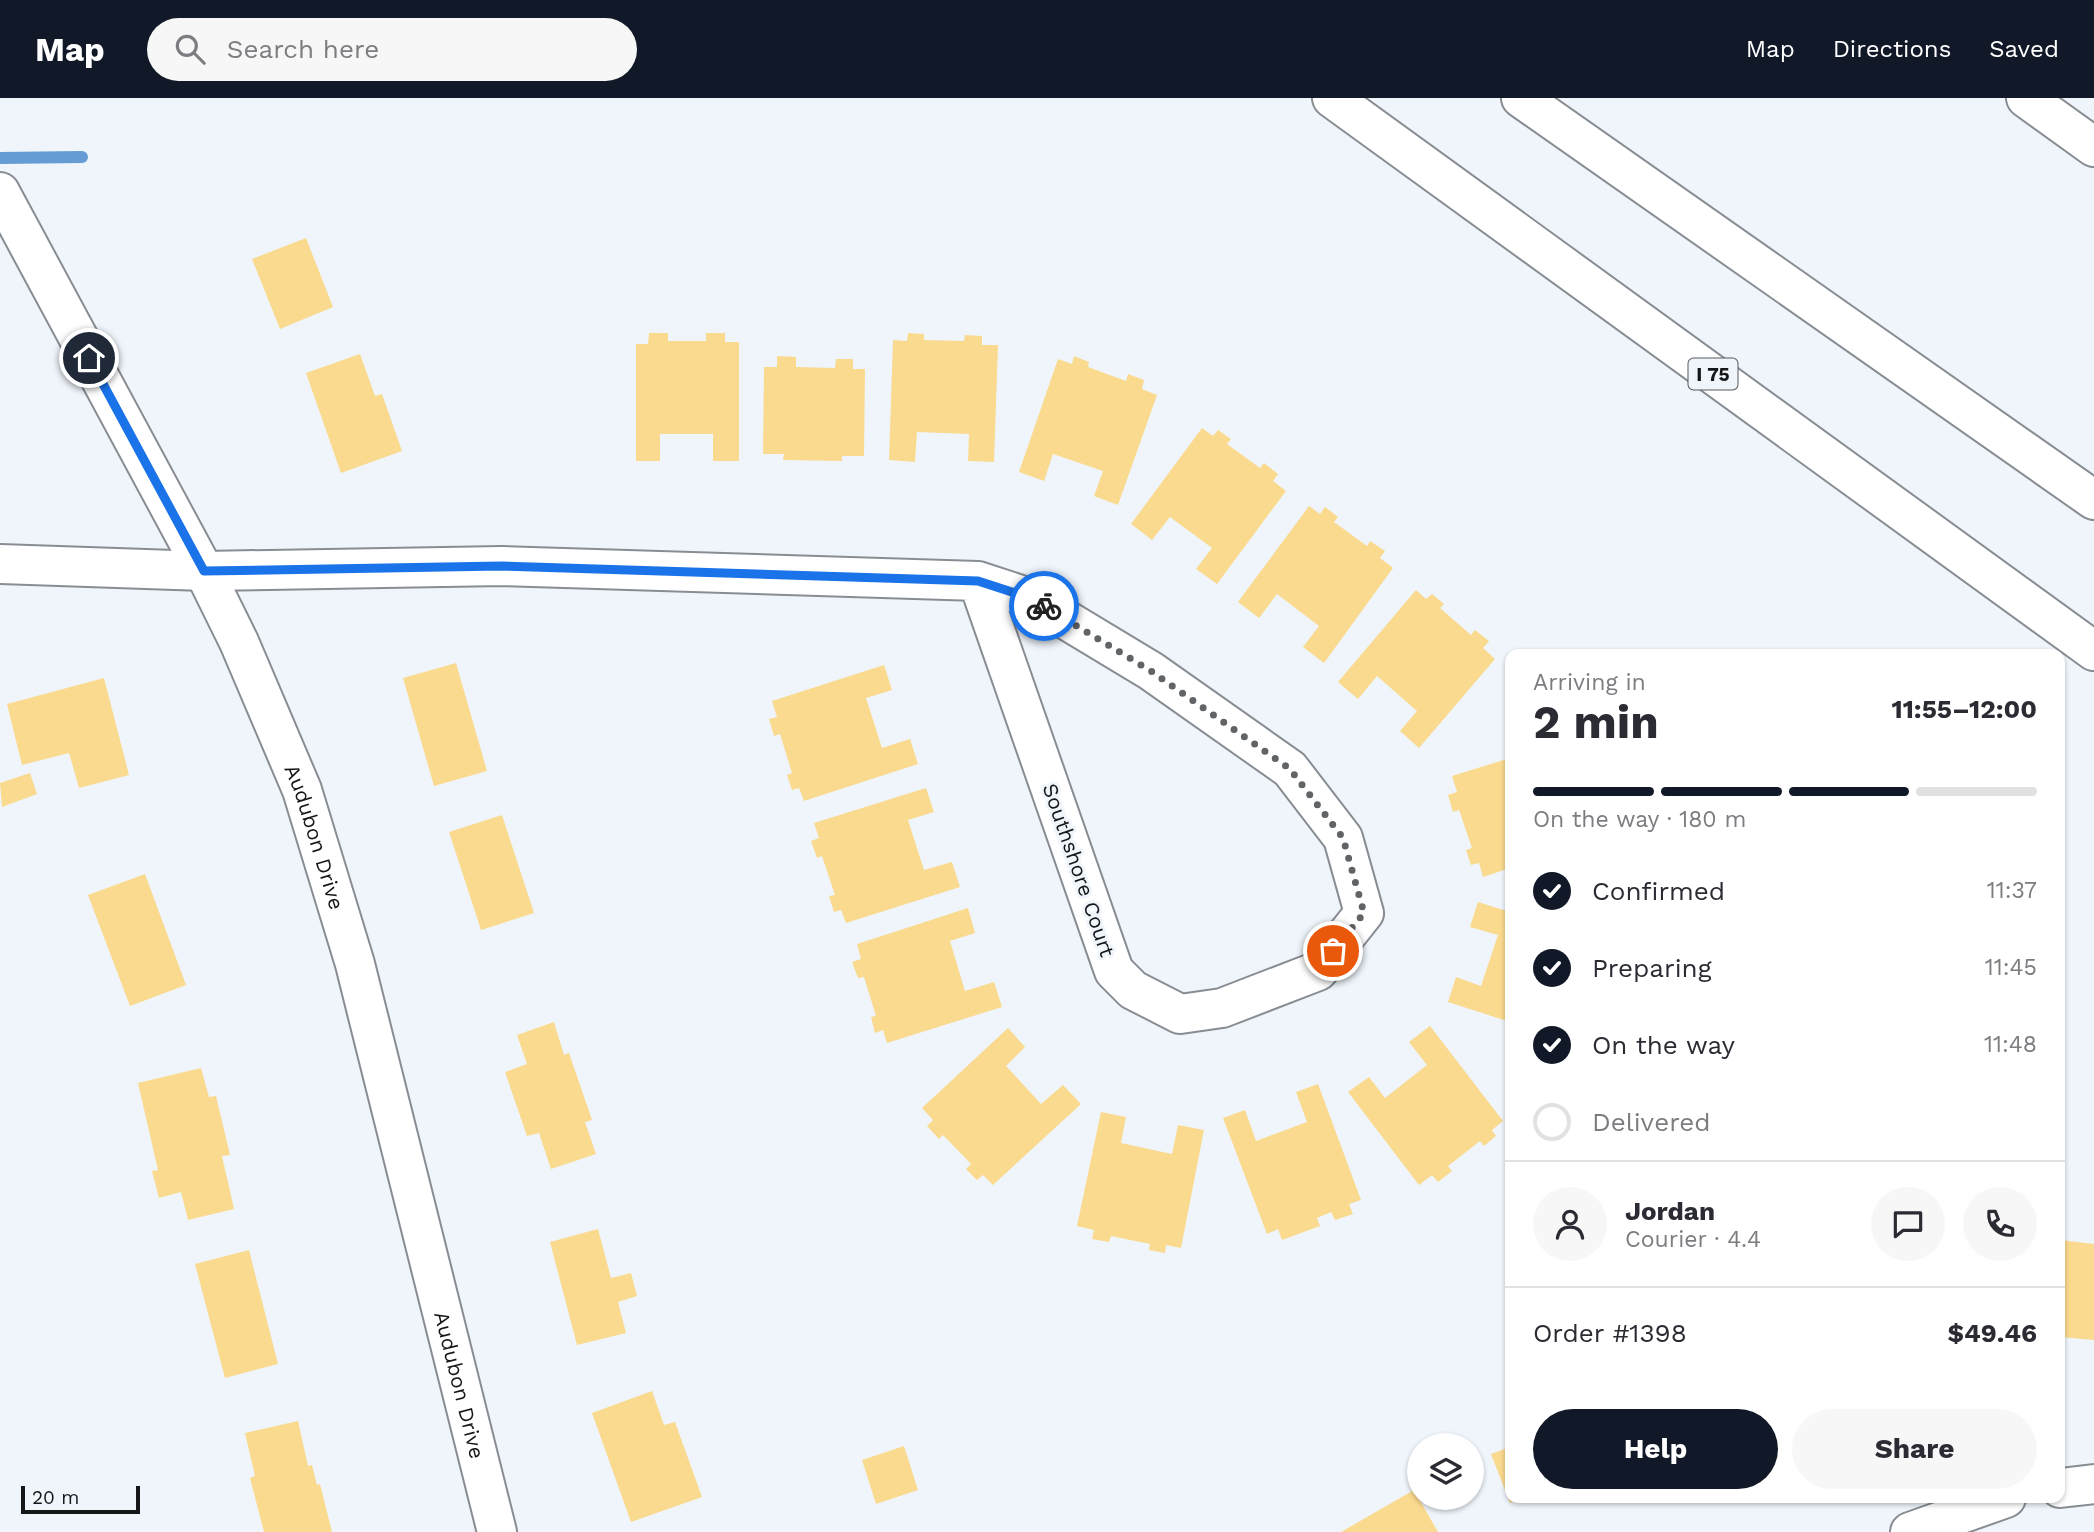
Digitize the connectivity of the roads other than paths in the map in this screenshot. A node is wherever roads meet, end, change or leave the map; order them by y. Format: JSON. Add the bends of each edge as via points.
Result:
{"nodes":[{"id":1,"x":1332,"y":98,"type":"edge"},
{"id":2,"x":1521,"y":98,"type":"edge"},
{"id":3,"x":2026,"y":98,"type":"edge"},
{"id":4,"x":2094,"y":146,"type":"edge"},
{"id":5,"x":0,"y":192,"type":"edge"},
{"id":6,"x":2094,"y":500,"type":"edge"},
{"id":7,"x":0,"y":564,"type":"edge"},
{"id":8,"x":204,"y":571,"type":"junction"},
{"id":9,"x":978,"y":581,"type":"junction"},
{"id":10,"x":2094,"y":651,"type":"edge"},
{"id":11,"x":2094,"y":1484,"type":"edge"},
{"id":12,"x":2065,"y":1487,"type":"edge"},
{"id":13,"x":1992,"y":1503,"type":"edge"},
{"id":14,"x":497,"y":1532,"type":"edge"},
{"id":15,"x":1910,"y":1532,"type":"edge"}],
"edges":[{"from":1,"to":10,"type":"main road","number":"I 75"},
{"from":2,"to":6,"type":"main road"},
{"from":3,"to":4,"type":"main road"},
{"from":5,"to":8,"type":"main road","name":"Audubon Drive"},
{"from":7,"to":8,"type":"main road","name":"Southshore Court"},
{"from":8,"to":9,"type":"main road","name":"Southshore Court","via":[[502,566]]},
{"from":8,"to":14,"type":"main road","name":"Audubon Drive","via":[[302,790],[351,950]]},
{"from":9,"to":9,"type":"main road","name":"Southshore Court","via":[[1041,604],[1151,671],[1290,769],[1343,838],[1364,913],[1318,971],[1222,1009],[1180,1014],[1133,990],[1114,971]]},
{"from":11,"to":12,"type":"main road"},
{"from":13,"to":15,"type":"main road"}]}
